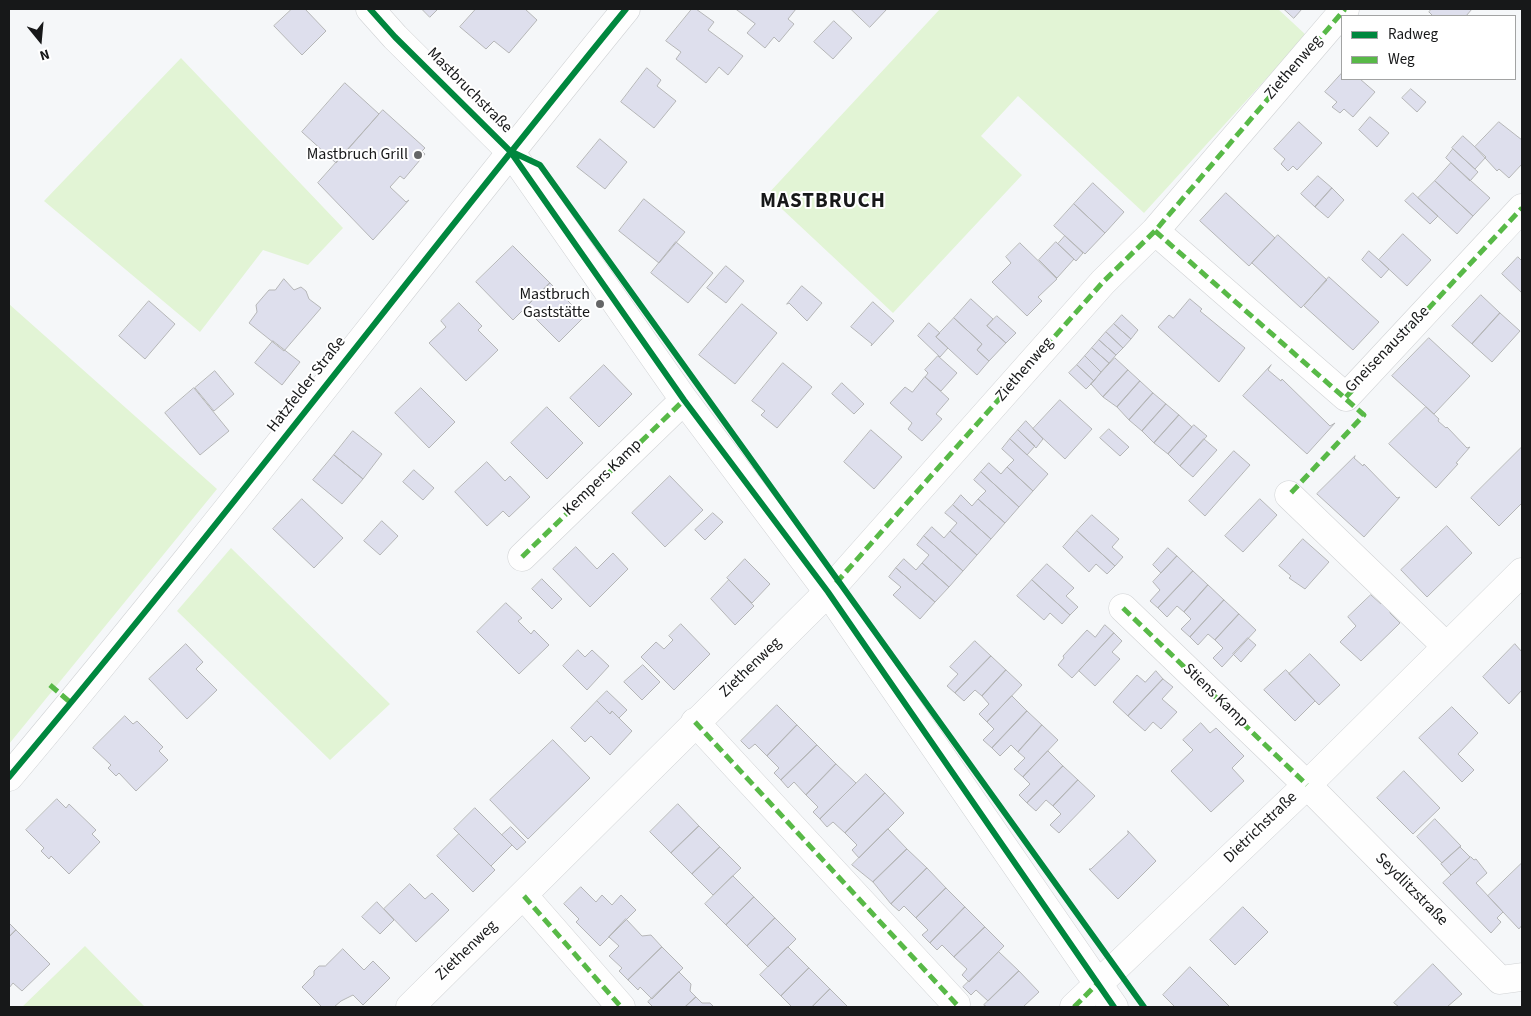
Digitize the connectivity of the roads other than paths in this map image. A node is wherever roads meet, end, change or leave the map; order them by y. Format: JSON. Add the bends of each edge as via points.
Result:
{"nodes":[{"id":1,"x":370,"y":9,"type":"edge"},
{"id":2,"x":626,"y":9,"type":"edge"},
{"id":3,"x":1345,"y":9,"type":"edge"},
{"id":4,"x":510,"y":151,"type":"junction"},
{"id":5,"x":1522,"y":208,"type":"edge"},
{"id":6,"x":1155,"y":231,"type":"junction"},
{"id":7,"x":684,"y":400,"type":"junction"},
{"id":8,"x":1290,"y":495,"type":"dead end"},
{"id":9,"x":522,"y":557,"type":"dead end"},
{"id":10,"x":1522,"y":572,"type":"edge"},
{"id":11,"x":828,"y":592,"type":"junction"},
{"id":12,"x":1123,"y":608,"type":"dead end"},
{"id":13,"x":1446,"y":646,"type":"junction"},
{"id":14,"x":695,"y":722,"type":"junction"},
{"id":15,"x":9,"y":777,"type":"edge"},
{"id":16,"x":1307,"y":785,"type":"junction"},
{"id":17,"x":524,"y":896,"type":"junction"},
{"id":18,"x":1522,"y":977,"type":"edge"},
{"id":19,"x":1098,"y":983,"type":"junction"},
{"id":20,"x":956,"y":1004,"type":"dead end"},
{"id":21,"x":410,"y":1007,"type":"edge"},
{"id":22,"x":621,"y":1007,"type":"edge"},
{"id":23,"x":1074,"y":1007,"type":"edge"},
{"id":24,"x":1114,"y":1007,"type":"edge"}],
"edges":[{"from":1,"to":4,"type":"street","name":"Mastbruchstraße"},
{"from":2,"to":4,"type":"street","name":"Hatzfelder Straße"},
{"from":3,"to":6,"type":"street","name":"Ziethenweg"},
{"from":4,"to":7,"type":"street","name":"Mastbruchstraße"},
{"from":4,"to":15,"type":"street","name":"Hatzfelder Straße","via":[[143,615]]},
{"from":5,"to":6,"type":"street","name":"Gneisenaustraße","via":[[1346,397]]},
{"from":6,"to":11,"type":"street","name":"Ziethenweg","via":[[1103,282]]},
{"from":7,"to":9,"type":"street","name":"Kempers Kamp"},
{"from":7,"to":11,"type":"street","name":"Mastbruchstraße"},
{"from":8,"to":13,"type":"street"},
{"from":10,"to":13,"type":"street","name":"Dietrichstraße"},
{"from":11,"to":14,"type":"street","name":"Ziethenweg"},
{"from":11,"to":19,"type":"street","name":"Mastbruchstraße"},
{"from":12,"to":16,"type":"street","name":"Stiens Kamp"},
{"from":13,"to":16,"type":"street","name":"Dietrichstraße"},
{"from":14,"to":17,"type":"street","name":"Ziethenweg"},
{"from":14,"to":20,"type":"street"},
{"from":16,"to":18,"type":"street","name":"Seydlitzstraße","via":[[1500,980]]},
{"from":16,"to":19,"type":"street","name":"Dietrichstraße"},
{"from":17,"to":21,"type":"street","name":"Ziethenweg"},
{"from":17,"to":22,"type":"street"},
{"from":19,"to":23,"type":"street","name":"Dietrichstraße"},
{"from":19,"to":24,"type":"street","name":"Mastbruchstraße"}]}
